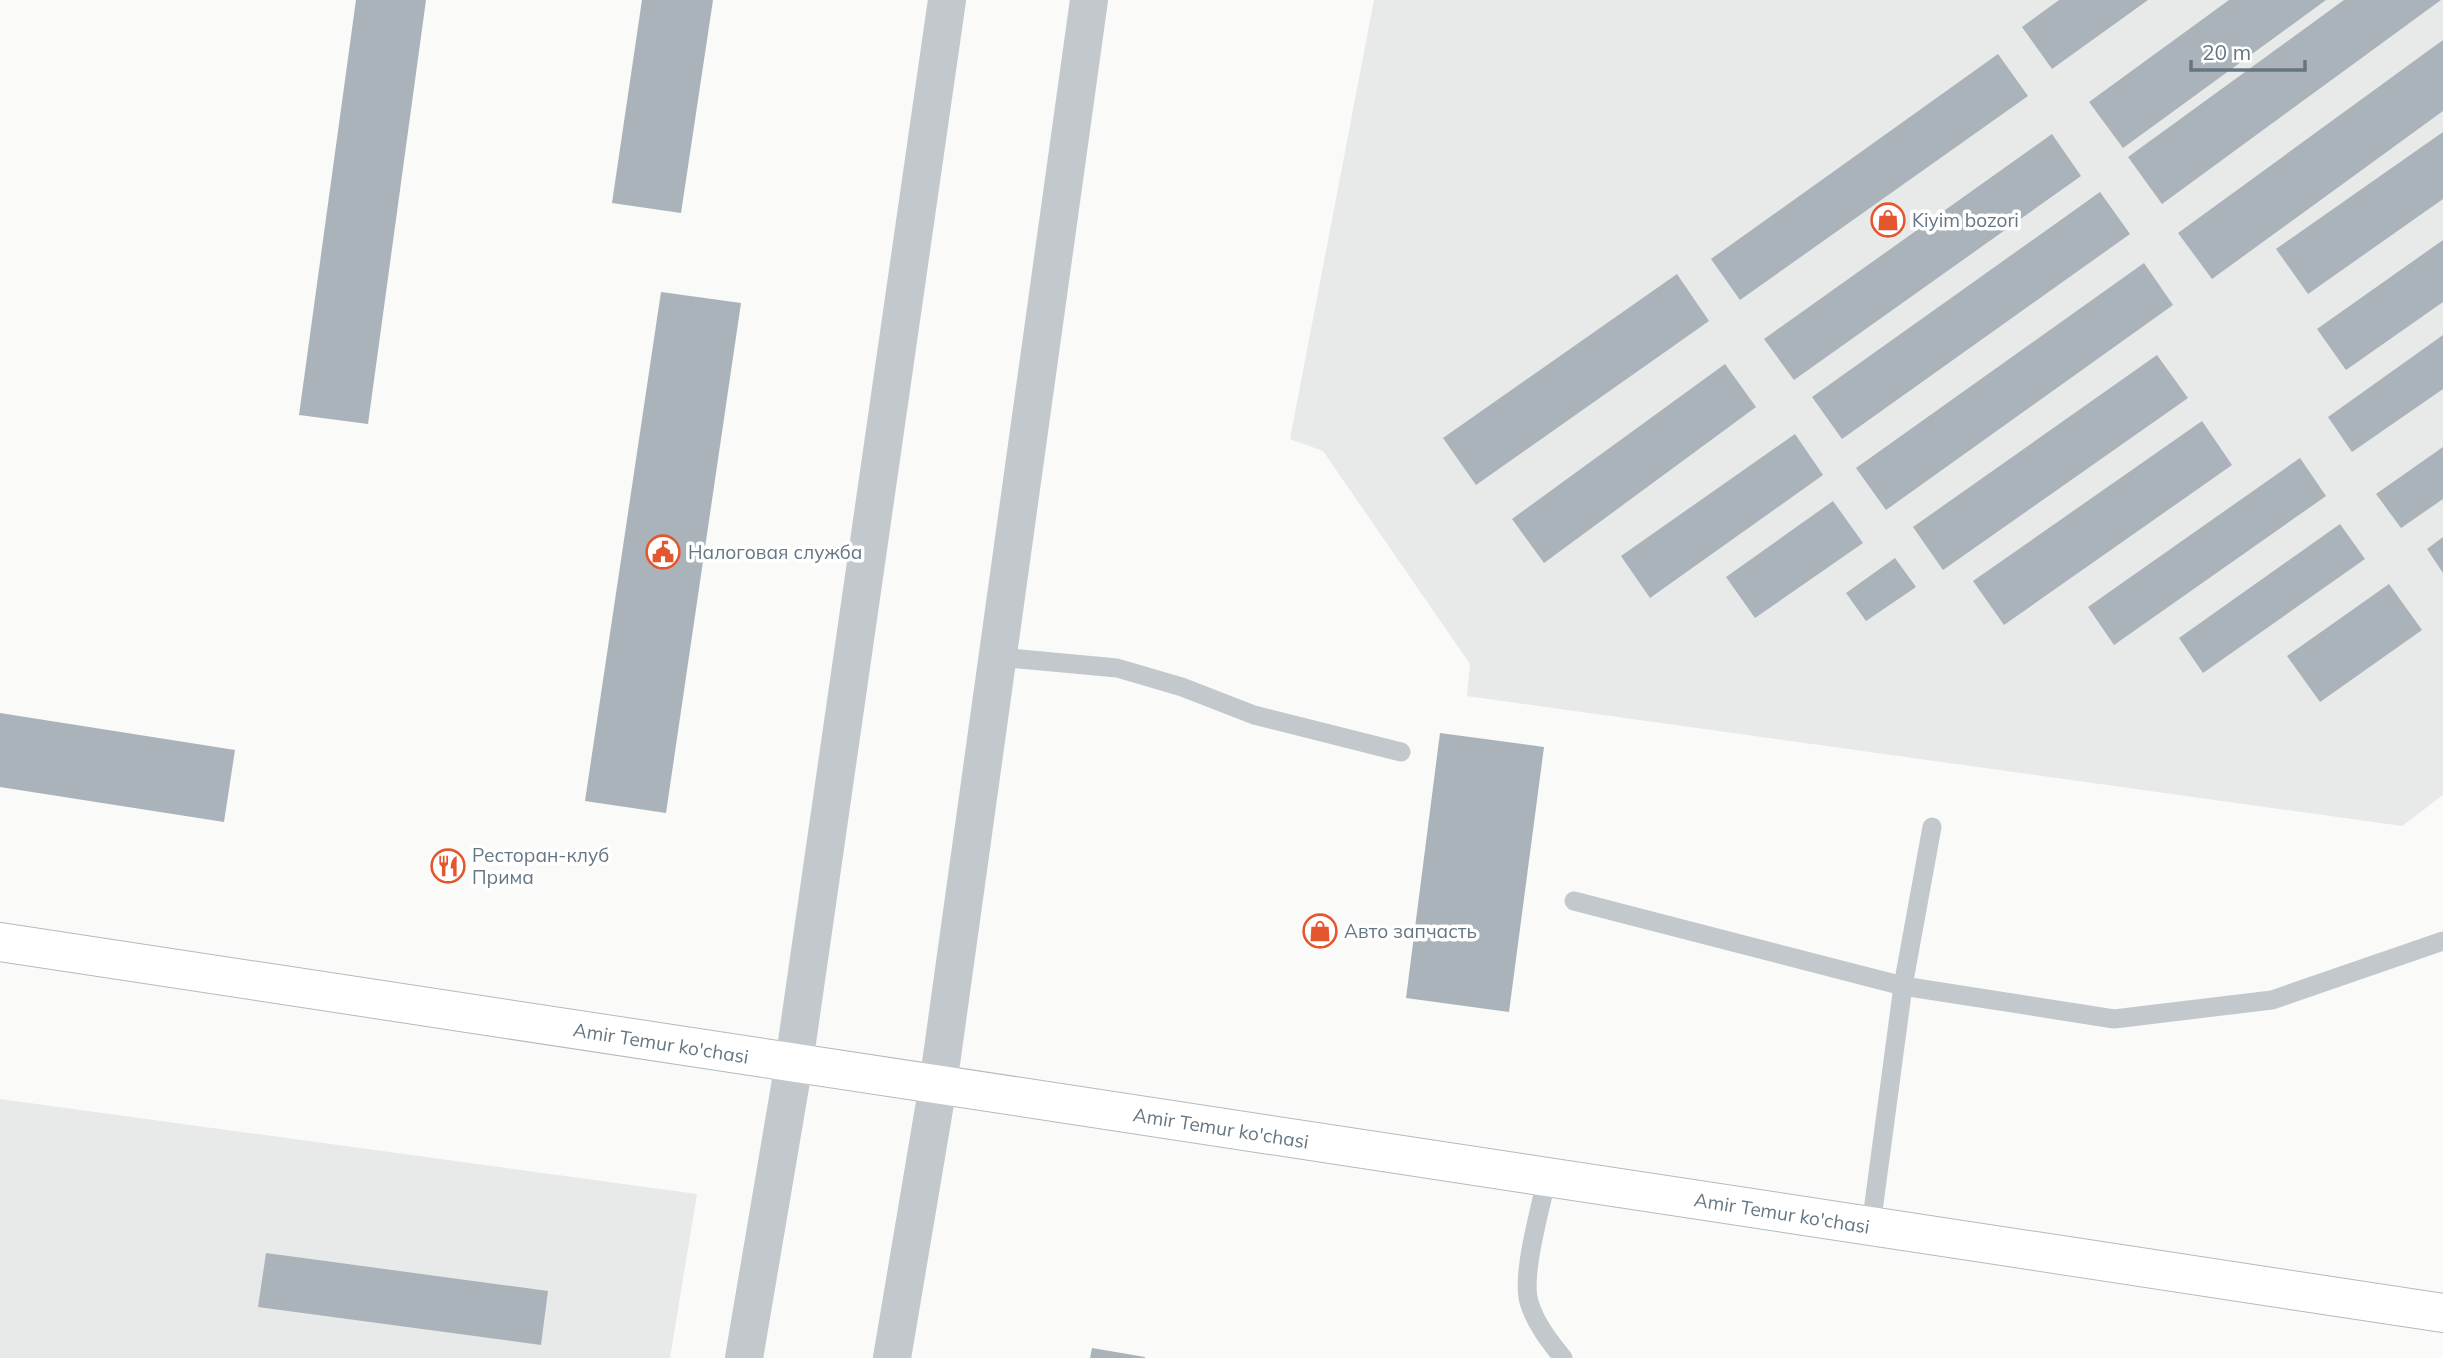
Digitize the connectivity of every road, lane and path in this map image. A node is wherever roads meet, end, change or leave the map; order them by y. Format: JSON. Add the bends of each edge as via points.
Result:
{"nodes":[{"id":1,"x":947,"y":0,"type":"edge"},
{"id":2,"x":1090,"y":0,"type":"edge"},
{"id":3,"x":998,"y":657,"type":"junction"},
{"id":4,"x":1401,"y":752,"type":"dead end"},
{"id":5,"x":1932,"y":827,"type":"dead end"},
{"id":6,"x":1574,"y":901,"type":"dead end"},
{"id":7,"x":0,"y":942,"type":"edge"},
{"id":8,"x":2443,"y":942,"type":"edge"},
{"id":9,"x":1903,"y":986,"type":"junction"},
{"id":10,"x":794,"y":1063,"type":"junction"},
{"id":11,"x":938,"y":1085,"type":"junction"},
{"id":12,"x":1547,"y":1177,"type":"junction"},
{"id":13,"x":1871,"y":1226,"type":"junction"},
{"id":14,"x":2443,"y":1313,"type":"edge"},
{"id":15,"x":744,"y":1358,"type":"edge"},
{"id":16,"x":892,"y":1358,"type":"edge"},
{"id":17,"x":1563,"y":1358,"type":"edge"}],
"edges":[{"from":1,"to":10,"type":"street"},
{"from":2,"to":3,"type":"street"},
{"from":3,"to":4,"type":"lane","via":[[1117,668],[1254,715]]},
{"from":3,"to":11,"type":"street"},
{"from":5,"to":9,"type":"lane"},
{"from":6,"to":9,"type":"lane"},
{"from":7,"to":10,"type":"main road","name":"Amir Temur ko'chasi"},
{"from":8,"to":9,"type":"lane","via":[[2272,1000],[2114,1019]]},
{"from":9,"to":13,"type":"lane"},
{"from":10,"to":11,"type":"main road","name":"Amir Temur ko'chasi"},
{"from":10,"to":15,"type":"street"},
{"from":11,"to":12,"type":"main road","name":"Amir Temur ko'chasi"},
{"from":11,"to":16,"type":"street"},
{"from":12,"to":13,"type":"main road","name":"Amir Temur ko'chasi"},
{"from":12,"to":17,"type":"lane","via":[[1529,1261],[1529,1301],[1548,1340]]},
{"from":13,"to":14,"type":"main road","name":"Amir Temur ko'chasi"}]}
